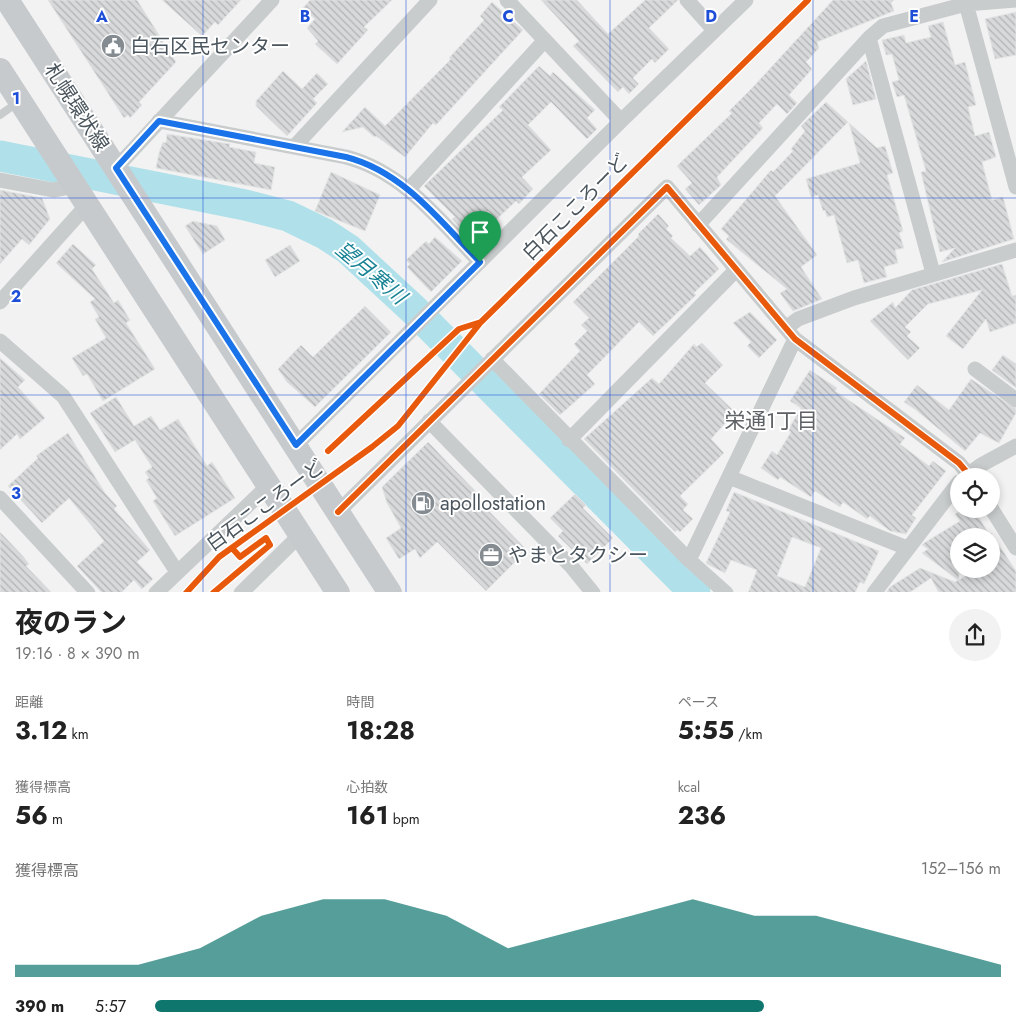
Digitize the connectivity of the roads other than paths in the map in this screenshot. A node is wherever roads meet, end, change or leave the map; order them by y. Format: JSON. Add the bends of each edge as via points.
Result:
{"nodes":[{"id":1,"x":8,"y":0,"type":"edge"},
{"id":2,"x":272,"y":0,"type":"edge"},
{"id":3,"x":430,"y":0,"type":"edge"},
{"id":4,"x":507,"y":0,"type":"edge"},
{"id":5,"x":687,"y":0,"type":"edge"},
{"id":6,"x":746,"y":0,"type":"edge"},
{"id":7,"x":1016,"y":0,"type":"edge"},
{"id":8,"x":966,"y":2,"type":"edge"},
{"id":9,"x":714,"y":30,"type":"junction"},
{"id":10,"x":869,"y":38,"type":"junction"},
{"id":11,"x":545,"y":40,"type":"junction"},
{"id":12,"x":0,"y":70,"type":"edge"},
{"id":13,"x":20,"y":101,"type":"junction"},
{"id":14,"x":0,"y":115,"type":"edge"},
{"id":15,"x":159,"y":121,"type":"junction"},
{"id":16,"x":621,"y":121,"type":"junction"},
{"id":17,"x":294,"y":147,"type":"junction"},
{"id":18,"x":117,"y":169,"type":"junction"},
{"id":19,"x":0,"y":180,"type":"edge"},
{"id":20,"x":1016,"y":187,"type":"edge"},
{"id":21,"x":77,"y":190,"type":"junction"},
{"id":22,"x":409,"y":190,"type":"junction"},
{"id":23,"x":698,"y":225,"type":"junction"},
{"id":24,"x":1016,"y":250,"type":"edge"},
{"id":25,"x":480,"y":262,"type":"junction"},
{"id":26,"x":736,"y":270,"type":"junction"},
{"id":27,"x":933,"y":273,"type":"junction"},
{"id":28,"x":0,"y":302,"type":"edge"},
{"id":29,"x":790,"y":333,"type":"junction"},
{"id":30,"x":0,"y":341,"type":"edge"},
{"id":31,"x":488,"y":363,"type":"junction"},
{"id":32,"x":975,"y":370,"type":"dead end"},
{"id":33,"x":1016,"y":400,"type":"edge"},
{"id":34,"x":428,"y":421,"type":"junction"},
{"id":35,"x":569,"y":440,"type":"junction"},
{"id":36,"x":296,"y":445,"type":"junction"},
{"id":37,"x":1016,"y":446,"type":"edge"},
{"id":38,"x":961,"y":468,"type":"edge"},
{"id":39,"x":977,"y":468,"type":"edge"},
{"id":40,"x":729,"y":477,"type":"junction"},
{"id":41,"x":268,"y":486,"type":"junction"},
{"id":42,"x":950,"y":496,"type":"edge"},
{"id":43,"x":0,"y":498,"type":"edge"},
{"id":44,"x":338,"y":512,"type":"junction"},
{"id":45,"x":997,"y":518,"type":"edge"},
{"id":46,"x":300,"y":535,"type":"junction"},
{"id":47,"x":907,"y":548,"type":"junction"},
{"id":48,"x":1016,"y":548,"type":"edge"},
{"id":49,"x":689,"y":560,"type":"junction"},
{"id":50,"x":177,"y":572,"type":"junction"},
{"id":51,"x":88,"y":592,"type":"edge"},
{"id":52,"x":156,"y":592,"type":"edge"},
{"id":53,"x":241,"y":592,"type":"edge"},
{"id":54,"x":338,"y":592,"type":"edge"},
{"id":55,"x":390,"y":592,"type":"edge"},
{"id":56,"x":593,"y":592,"type":"edge"},
{"id":57,"x":726,"y":592,"type":"edge"},
{"id":58,"x":874,"y":592,"type":"edge"}],
"edges":[{"from":1,"to":18,"type":"main road","name":"札幌環状線"},
{"from":2,"to":15,"type":"street"},
{"from":3,"to":17,"type":"street"},
{"from":4,"to":11,"type":"street"},
{"from":5,"to":9,"type":"street"},
{"from":6,"to":9,"type":"street"},
{"from":7,"to":8,"type":"street"},
{"from":8,"to":10,"type":"street","via":[[883,26]]},
{"from":8,"to":20,"type":"street"},
{"from":9,"to":16,"type":"street"},
{"from":10,"to":23,"type":"street"},
{"from":10,"to":27,"type":"street"},
{"from":11,"to":16,"type":"street"},
{"from":11,"to":22,"type":"street"},
{"from":12,"to":13,"type":"main road"},
{"from":13,"to":14,"type":"lane"},
{"from":13,"to":21,"type":"main road"},
{"from":15,"to":17,"type":"street"},
{"from":15,"to":18,"type":"street"},
{"from":16,"to":25,"type":"street"},
{"from":17,"to":22,"type":"street","via":[[360,161],[388,174]]},
{"from":18,"to":36,"type":"main road","name":"札幌環状線"},
{"from":19,"to":21,"type":"street","via":[[53,190]]},
{"from":21,"to":28,"type":"street"},
{"from":21,"to":41,"type":"main road"},
{"from":22,"to":25,"type":"street"},
{"from":23,"to":26,"type":"street"},
{"from":23,"to":31,"type":"street","via":[[667,187]]},
{"from":24,"to":27,"type":"street"},
{"from":25,"to":36,"type":"street"},
{"from":26,"to":29,"type":"street"},
{"from":26,"to":35,"type":"street"},
{"from":27,"to":29,"type":"street","via":[[798,319]]},
{"from":29,"to":38,"type":"street"},
{"from":29,"to":40,"type":"street"},
{"from":30,"to":50,"type":"street","via":[[63,396]]},
{"from":31,"to":34,"type":"street"},
{"from":31,"to":35,"type":"street"},
{"from":32,"to":33,"type":"street"},
{"from":34,"to":44,"type":"street"},
{"from":34,"to":56,"type":"street"},
{"from":35,"to":49,"type":"street"},
{"from":36,"to":44,"type":"main road","name":"札幌環状線"},
{"from":37,"to":39,"type":"street"},
{"from":40,"to":47,"type":"street"},
{"from":40,"to":49,"type":"street"},
{"from":41,"to":46,"type":"main road"},
{"from":41,"to":50,"type":"street"},
{"from":42,"to":47,"type":"street"},
{"from":43,"to":51,"type":"street"},
{"from":44,"to":55,"type":"main road","name":"札幌環状線"},
{"from":45,"to":48,"type":"street"},
{"from":46,"to":53,"type":"street"},
{"from":46,"to":54,"type":"main road"},
{"from":47,"to":58,"type":"street"},
{"from":49,"to":57,"type":"street"},
{"from":50,"to":52,"type":"street"}]}
